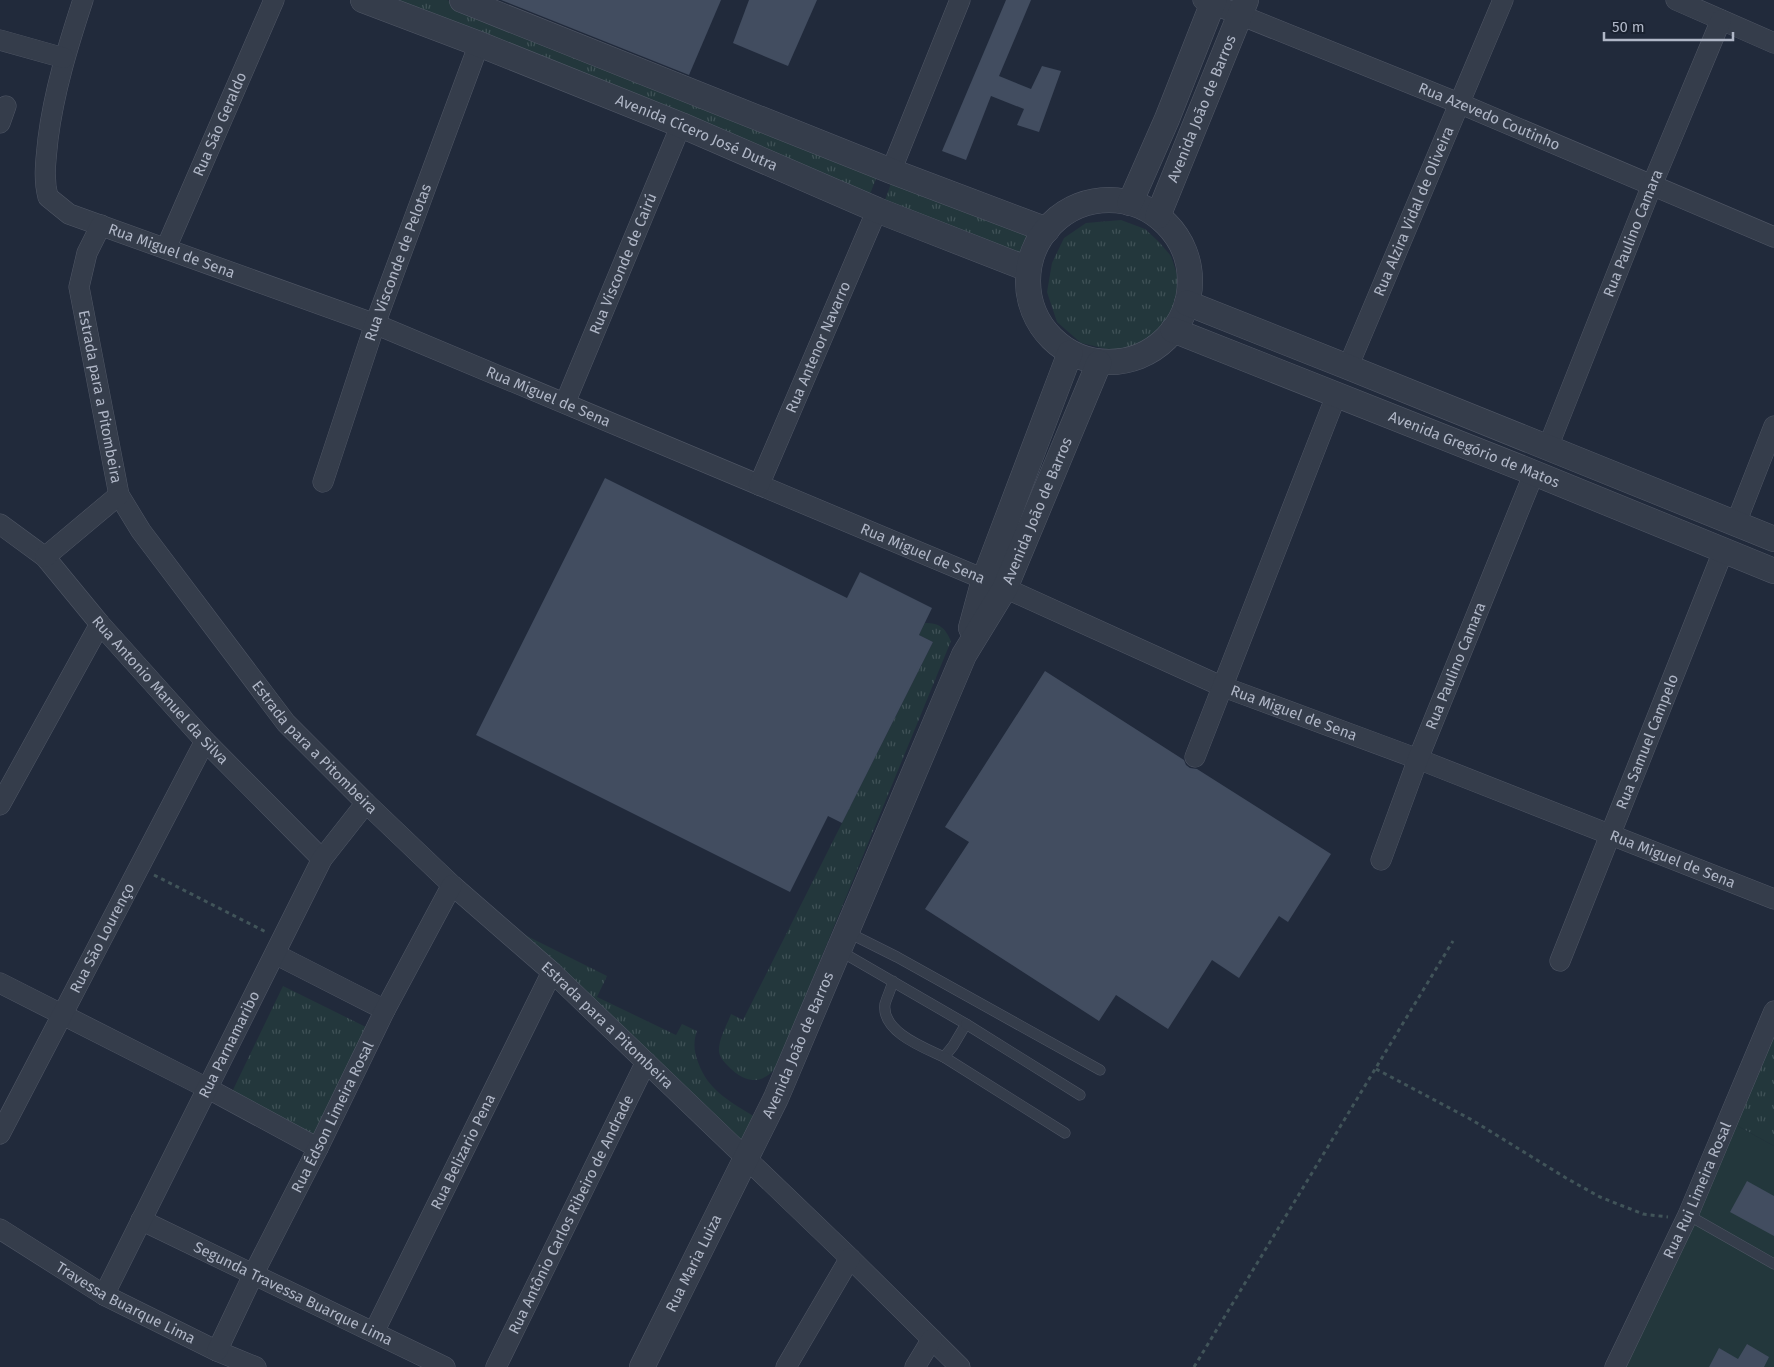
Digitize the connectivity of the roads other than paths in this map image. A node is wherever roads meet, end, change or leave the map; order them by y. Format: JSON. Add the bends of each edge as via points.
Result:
{"nodes":[{"id":1,"x":83,"y":0,"type":"edge"},
{"id":2,"x":274,"y":0,"type":"edge"},
{"id":3,"x":363,"y":0,"type":"edge"},
{"id":4,"x":462,"y":0,"type":"edge"},
{"id":5,"x":960,"y":0,"type":"edge"},
{"id":6,"x":1503,"y":0,"type":"edge"},
{"id":7,"x":1676,"y":0,"type":"edge"},
{"id":8,"x":1210,"y":1,"type":"edge"},
{"id":9,"x":1243,"y":8,"type":"edge"},
{"id":10,"x":1721,"y":20,"type":"junction"},
{"id":11,"x":0,"y":40,"type":"edge"},
{"id":12,"x":1774,"y":43,"type":"edge"},
{"id":13,"x":479,"y":44,"type":"junction"},
{"id":14,"x":64,"y":58,"type":"junction"},
{"id":15,"x":1461,"y":104,"type":"junction"},
{"id":16,"x":766,"y":121,"type":"junction"},
{"id":17,"x":681,"y":125,"type":"junction"},
{"id":18,"x":752,"y":155,"type":"junction"},
{"id":19,"x":890,"y":171,"type":"junction"},
{"id":20,"x":1652,"y":185,"type":"junction"},
{"id":21,"x":1130,"y":203,"type":"junction"},
{"id":22,"x":877,"y":210,"type":"junction"},
{"id":23,"x":1158,"y":216,"type":"junction"},
{"id":24,"x":101,"y":225,"type":"junction"},
{"id":25,"x":1047,"y":230,"type":"junction"},
{"id":26,"x":1774,"y":237,"type":"edge"},
{"id":27,"x":166,"y":248,"type":"junction"},
{"id":28,"x":1028,"y":269,"type":"junction"},
{"id":29,"x":1187,"y":303,"type":"junction"},
{"id":30,"x":375,"y":324,"type":"junction"},
{"id":31,"x":1174,"y":330,"type":"junction"},
{"id":32,"x":1070,"y":353,"type":"junction"},
{"id":33,"x":1098,"y":362,"type":"junction"},
{"id":34,"x":1348,"y":367,"type":"junction"},
{"id":35,"x":1336,"y":396,"type":"junction"},
{"id":36,"x":565,"y":403,"type":"junction"},
{"id":37,"x":1774,"y":426,"type":"edge"},
{"id":38,"x":1548,"y":448,"type":"junction"},
{"id":39,"x":1534,"y":473,"type":"junction"},
{"id":40,"x":323,"y":482,"type":"dead end"},
{"id":41,"x":759,"y":485,"type":"junction"},
{"id":42,"x":119,"y":494,"type":"junction"},
{"id":43,"x":1736,"y":523,"type":"junction"},
{"id":44,"x":0,"y":524,"type":"edge"},
{"id":45,"x":1774,"y":539,"type":"edge"},
{"id":46,"x":1724,"y":549,"type":"junction"},
{"id":47,"x":45,"y":557,"type":"junction"},
{"id":48,"x":1774,"y":571,"type":"edge"},
{"id":49,"x":994,"y":584,"type":"junction"},
{"id":50,"x":100,"y":624,"type":"junction"},
{"id":51,"x":1221,"y":686,"type":"junction"},
{"id":52,"x":206,"y":741,"type":"junction"},
{"id":53,"x":1195,"y":757,"type":"dead end"},
{"id":54,"x":1418,"y":759,"type":"junction"},
{"id":55,"x":366,"y":803,"type":"junction"},
{"id":56,"x":0,"y":805,"type":"edge"},
{"id":57,"x":1612,"y":834,"type":"junction"},
{"id":58,"x":322,"y":858,"type":"junction"},
{"id":59,"x":1381,"y":860,"type":"dead end"},
{"id":60,"x":452,"y":885,"type":"junction"},
{"id":61,"x":1774,"y":899,"type":"edge"},
{"id":62,"x":842,"y":941,"type":"junction"},
{"id":63,"x":278,"y":947,"type":"junction"},
{"id":64,"x":1560,"y":961,"type":"dead end"},
{"id":65,"x":552,"y":972,"type":"junction"},
{"id":66,"x":893,"y":982,"type":"junction"},
{"id":67,"x":0,"y":983,"type":"edge"},
{"id":68,"x":385,"y":1010,"type":"junction"},
{"id":69,"x":1774,"y":1011,"type":"edge"},
{"id":70,"x":62,"y":1015,"type":"junction"},
{"id":71,"x":966,"y":1024,"type":"junction"},
{"id":72,"x":944,"y":1057,"type":"junction"},
{"id":73,"x":646,"y":1062,"type":"junction"},
{"id":74,"x":1100,"y":1070,"type":"dead end"},
{"id":75,"x":207,"y":1088,"type":"junction"},
{"id":76,"x":1080,"y":1095,"type":"dead end"},
{"id":77,"x":1065,"y":1133,"type":"dead end"},
{"id":78,"x":0,"y":1134,"type":"edge"},
{"id":79,"x":318,"y":1148,"type":"junction"},
{"id":80,"x":746,"y":1158,"type":"junction"},
{"id":81,"x":1688,"y":1215,"type":"junction"},
{"id":82,"x":141,"y":1220,"type":"junction"},
{"id":83,"x":0,"y":1229,"type":"edge"},
{"id":84,"x":850,"y":1258,"type":"junction"},
{"id":85,"x":1774,"y":1264,"type":"edge"},
{"id":86,"x":254,"y":1273,"type":"junction"},
{"id":87,"x":104,"y":1295,"type":"junction"},
{"id":88,"x":374,"y":1332,"type":"junction"},
{"id":89,"x":932,"y":1339,"type":"junction"},
{"id":90,"x":217,"y":1351,"type":"junction"},
{"id":91,"x":256,"y":1367,"type":"edge"},
{"id":92,"x":445,"y":1367,"type":"edge"},
{"id":93,"x":496,"y":1367,"type":"edge"},
{"id":94,"x":642,"y":1367,"type":"edge"},
{"id":95,"x":786,"y":1367,"type":"edge"},
{"id":96,"x":915,"y":1367,"type":"edge"},
{"id":97,"x":960,"y":1367,"type":"edge"},
{"id":98,"x":1615,"y":1367,"type":"edge"}],
"edges":[{"from":1,"to":14,"type":"street"},
{"from":2,"to":27,"type":"street","name":"Rua São Geraldo"},
{"from":3,"to":13,"type":"street","name":"Avenida Cícero José Dutra"},
{"from":4,"to":16,"type":"street"},
{"from":5,"to":19,"type":"street"},
{"from":6,"to":15,"type":"street","name":"Rua Alzira Vidal de Oliveira"},
{"from":7,"to":10,"type":"street"},
{"from":8,"to":9,"type":"street","name":"Rua Azevedo Coutinho"},
{"from":8,"to":21,"type":"street","name":"Avenida João de Barros","via":[[1168,120]]},
{"from":9,"to":15,"type":"street","name":"Rua Azevedo Coutinho"},
{"from":9,"to":23,"type":"street","name":"Avenida João de Barros"},
{"from":10,"to":12,"type":"street"},
{"from":10,"to":20,"type":"street","name":"Rua Paulino Camara"},
{"from":11,"to":14,"type":"street"},
{"from":13,"to":17,"type":"street","name":"Avenida Cícero José Dutra"},
{"from":13,"to":30,"type":"street","name":"Rua Visconde de Pelotas"},
{"from":14,"to":24,"type":"street","name":"Rua Miguel de Sena","via":[[51,120],[44,180],[48,197],[69,214]]},
{"from":15,"to":20,"type":"street","name":"Rua Azevedo Coutinho"},
{"from":15,"to":34,"type":"street","name":"Rua Alzira Vidal de Oliveira"},
{"from":16,"to":18,"type":"street"},
{"from":16,"to":19,"type":"street"},
{"from":17,"to":18,"type":"street","name":"Avenida Cícero José Dutra"},
{"from":17,"to":36,"type":"street","name":"Rua Visconde de Cairú"},
{"from":18,"to":22,"type":"street","name":"Avenida Cícero José Dutra"},
{"from":19,"to":25,"type":"street"},
{"from":20,"to":26,"type":"street","name":"Rua Azevedo Coutinho"},
{"from":20,"to":38,"type":"street","name":"Rua Paulino Camara"},
{"from":21,"to":23,"type":"street"},
{"from":21,"to":25,"type":"street","via":[[1104,200],[1082,205],[1061,216]]},
{"from":22,"to":28,"type":"street","name":"Avenida Cícero José Dutra"},
{"from":22,"to":41,"type":"street","name":"Rua Antenor Navarro"},
{"from":23,"to":29,"type":"street","via":[[1175,234],[1186,257],[1190,282]]},
{"from":24,"to":27,"type":"street","name":"Rua Miguel de Sena"},
{"from":24,"to":42,"type":"street","name":"Estrada para a Pitombeira","via":[[87,253],[79,286]]},
{"from":25,"to":28,"type":"street","via":[[1034,249]]},
{"from":27,"to":30,"type":"street","name":"Rua Miguel de Sena"},
{"from":28,"to":32,"type":"street","via":[[1028,294],[1036,318],[1050,338]]},
{"from":29,"to":31,"type":"street"},
{"from":29,"to":34,"type":"street","name":"Avenida Gregório de Matos"},
{"from":30,"to":36,"type":"street","name":"Rua Miguel de Sena"},
{"from":30,"to":40,"type":"street","name":"Rua Visconde de Pelotas"},
{"from":31,"to":33,"type":"street","via":[[1152,350],[1127,361]]},
{"from":31,"to":35,"type":"street","name":"Avenida Gregório de Matos"},
{"from":32,"to":33,"type":"street"},
{"from":32,"to":49,"type":"street","name":"Avenida João de Barros"},
{"from":33,"to":49,"type":"street","name":"Avenida João de Barros"},
{"from":34,"to":38,"type":"street","name":"Avenida Gregório de Matos"},
{"from":35,"to":39,"type":"street","name":"Avenida Gregório de Matos"},
{"from":35,"to":51,"type":"street"},
{"from":36,"to":41,"type":"street","name":"Rua Miguel de Sena"},
{"from":37,"to":43,"type":"street"},
{"from":38,"to":43,"type":"street","name":"Avenida Gregório de Matos"},
{"from":39,"to":46,"type":"street","name":"Avenida Gregório de Matos"},
{"from":39,"to":54,"type":"street","name":"Rua Paulino Camara"},
{"from":41,"to":49,"type":"street","name":"Rua Miguel de Sena"},
{"from":42,"to":47,"type":"street"},
{"from":42,"to":55,"type":"street","name":"Estrada para a Pitombeira","via":[[141,531],[286,723]]},
{"from":43,"to":45,"type":"street","name":"Avenida Gregório de Matos"},
{"from":44,"to":47,"type":"street","name":"Rua Antonio Manuel da Silva"},
{"from":46,"to":48,"type":"street","name":"Avenida Gregório de Matos"},
{"from":46,"to":57,"type":"street","name":"Rua Samuel Campelo"},
{"from":47,"to":50,"type":"street","name":"Rua Antonio Manuel da Silva"},
{"from":49,"to":51,"type":"street","name":"Rua Miguel de Sena"},
{"from":49,"to":62,"type":"street","name":"Avenida João de Barros"},
{"from":50,"to":52,"type":"street","name":"Rua Antonio Manuel da Silva"},
{"from":50,"to":56,"type":"street"},
{"from":51,"to":53,"type":"street"},
{"from":51,"to":54,"type":"street","name":"Rua Miguel de Sena"},
{"from":52,"to":58,"type":"street","name":"Rua Antonio Manuel da Silva"},
{"from":52,"to":70,"type":"street","name":"Rua São Lourenço"},
{"from":54,"to":57,"type":"street","name":"Rua Miguel de Sena"},
{"from":54,"to":59,"type":"street","name":"Rua Paulino Camara"},
{"from":55,"to":58,"type":"street","name":"Rua Parnamaribo"},
{"from":55,"to":60,"type":"street","name":"Estrada para a Pitombeira"},
{"from":57,"to":61,"type":"street","name":"Rua Miguel de Sena"},
{"from":57,"to":64,"type":"street","name":"Rua Samuel Campelo"},
{"from":58,"to":63,"type":"street","name":"Rua Parnamaribo"},
{"from":60,"to":65,"type":"street","name":"Estrada para a Pitombeira"},
{"from":60,"to":68,"type":"street","name":"Rua Édson Limeira Rosal"},
{"from":62,"to":66,"type":"lane"},
{"from":62,"to":74,"type":"lane","via":[[906,961]]},
{"from":62,"to":80,"type":"street","name":"Avenida João de Barros","via":[[776,1098]]},
{"from":63,"to":68,"type":"street"},
{"from":63,"to":75,"type":"street","name":"Rua Parnamaribo"},
{"from":65,"to":73,"type":"street","name":"Estrada para a Pitombeira"},
{"from":65,"to":88,"type":"street","name":"Rua Belizario Pena"},
{"from":66,"to":71,"type":"lane"},
{"from":66,"to":72,"type":"lane","via":[[885,1005],[887,1017],[908,1040]]},
{"from":67,"to":70,"type":"street"},
{"from":68,"to":79,"type":"street","name":"Rua Édson Limeira Rosal"},
{"from":69,"to":81,"type":"street","name":"Rua Rui Limeira Rosal"},
{"from":70,"to":75,"type":"street"},
{"from":70,"to":78,"type":"street","name":"Rua São Lourenço"},
{"from":71,"to":72,"type":"lane"},
{"from":71,"to":76,"type":"lane"},
{"from":72,"to":77,"type":"lane"},
{"from":73,"to":80,"type":"street","name":"Estrada para a Pitombeira"},
{"from":73,"to":93,"type":"street","name":"Rua Antônio Carlos Ribeiro de Andrade"},
{"from":75,"to":79,"type":"street"},
{"from":75,"to":82,"type":"street","name":"Rua Parnamaribo"},
{"from":79,"to":86,"type":"street","name":"Rua Édson Limeira Rosal"},
{"from":80,"to":84,"type":"street"},
{"from":80,"to":94,"type":"street","name":"Rua Maria Luiza"},
{"from":81,"to":85,"type":"lane"},
{"from":81,"to":98,"type":"street","name":"Rua Rui Limeira Rosal"},
{"from":82,"to":86,"type":"street","name":"Segunda Travessa Buarque Lima"},
{"from":82,"to":87,"type":"street","name":"Rua Parnamaribo"},
{"from":83,"to":87,"type":"street","name":"Travessa Buarque Lima"},
{"from":84,"to":89,"type":"street"},
{"from":84,"to":95,"type":"street"},
{"from":86,"to":88,"type":"street","name":"Segunda Travessa Buarque Lima"},
{"from":86,"to":90,"type":"street","name":"Rua Édson Limeira Rosal"},
{"from":87,"to":90,"type":"street","name":"Travessa Buarque Lima"},
{"from":88,"to":92,"type":"street","name":"Segunda Travessa Buarque Lima"},
{"from":89,"to":96,"type":"street"},
{"from":89,"to":97,"type":"street"},
{"from":90,"to":91,"type":"street","name":"Travessa Buarque Lima"}]}
